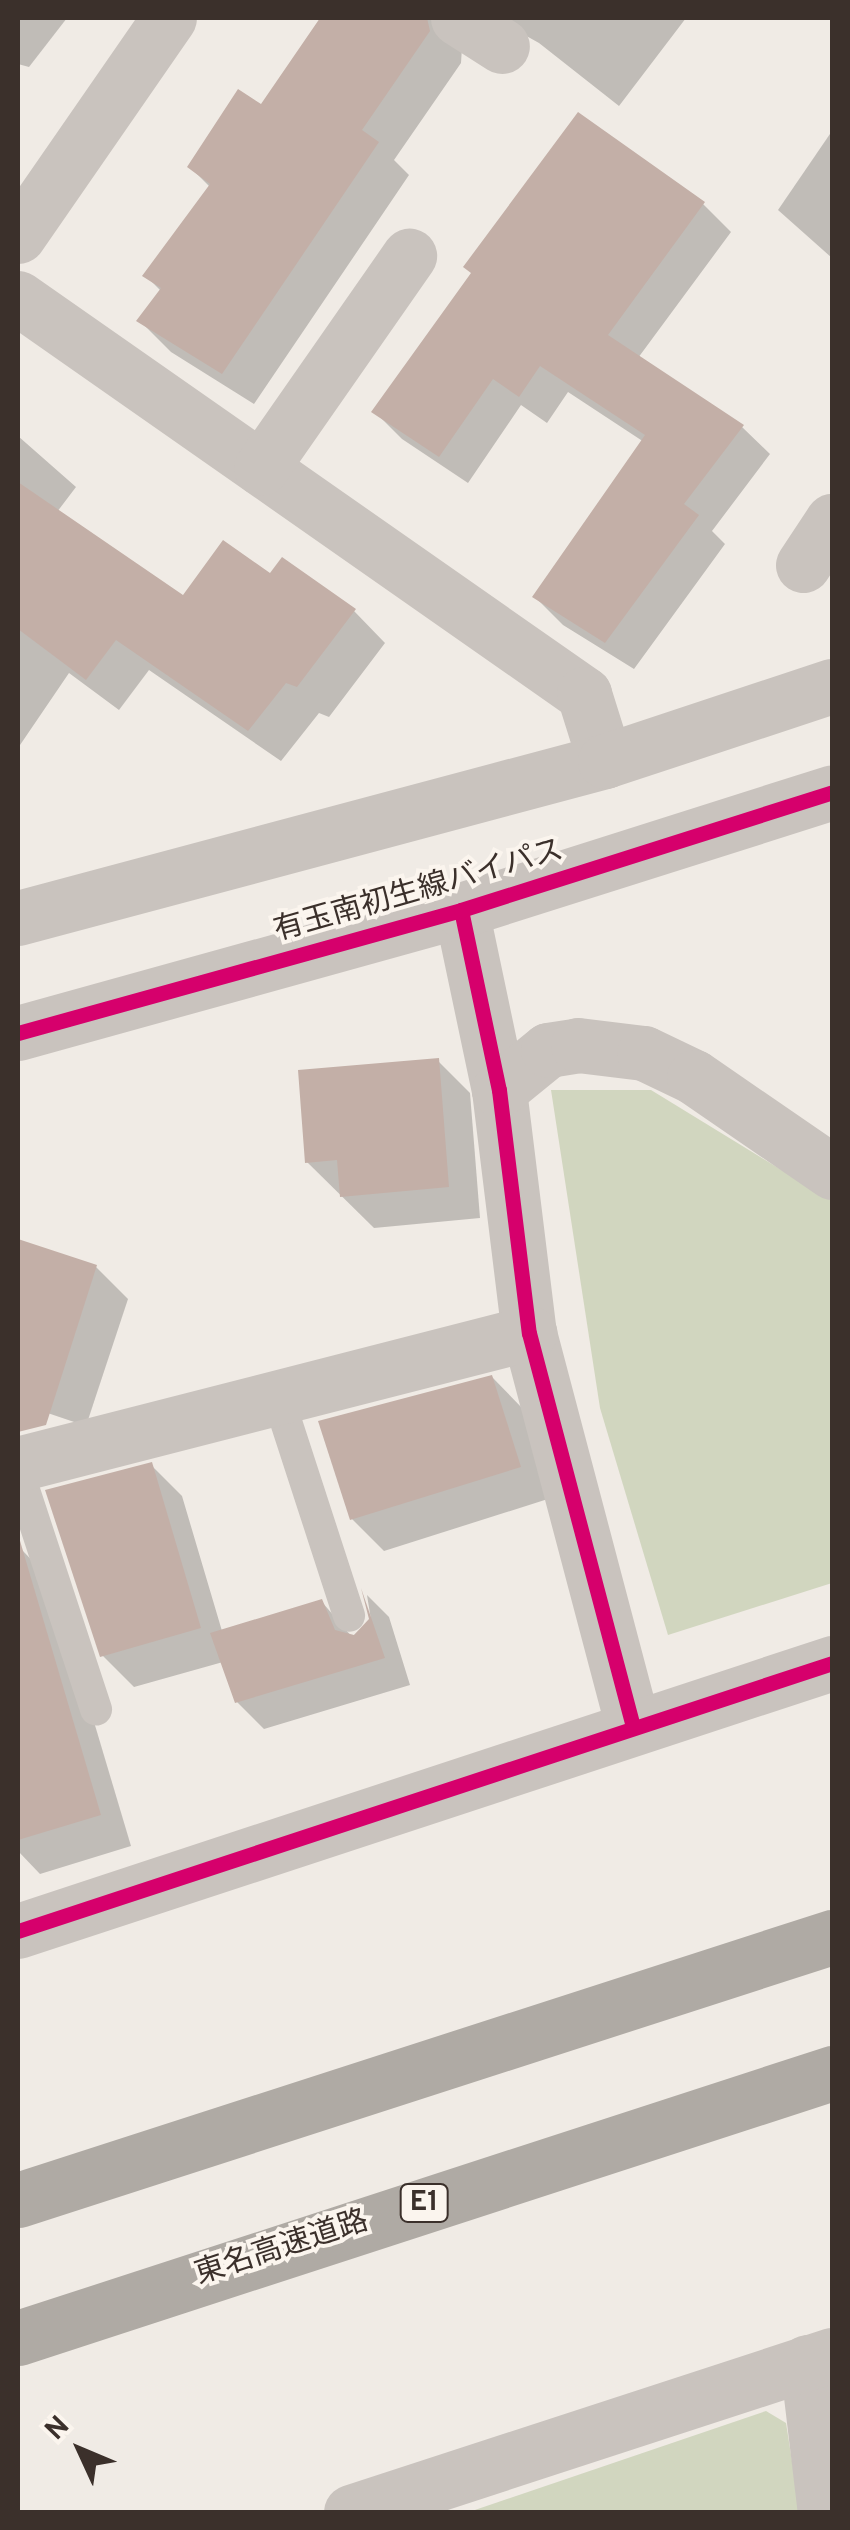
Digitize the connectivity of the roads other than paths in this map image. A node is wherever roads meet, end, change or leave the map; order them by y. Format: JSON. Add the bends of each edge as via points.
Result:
{"nodes":[{"id":1,"x":169,"y":18,"type":"edge"},
{"id":2,"x":18,"y":236,"type":"edge"},
{"id":3,"x":409,"y":256,"type":"dead end"},
{"id":4,"x":18,"y":298,"type":"edge"},
{"id":5,"x":261,"y":468,"type":"junction"},
{"id":6,"x":832,"y":686,"type":"edge"},
{"id":7,"x":604,"y":762,"type":"junction"},
{"id":8,"x":832,"y":792,"type":"edge"},
{"id":9,"x":462,"y":910,"type":"junction"},
{"id":10,"x":18,"y":918,"type":"edge"},
{"id":11,"x":18,"y":1033,"type":"edge"},
{"id":12,"x":499,"y":1090,"type":"junction"},
{"id":13,"x":832,"y":1172,"type":"edge"},
{"id":14,"x":529,"y":1333,"type":"junction"},
{"id":15,"x":278,"y":1397,"type":"junction"},
{"id":16,"x":18,"y":1464,"type":"edge"},
{"id":17,"x":18,"y":1472,"type":"edge"},
{"id":18,"x":349,"y":1616,"type":"dead end"},
{"id":19,"x":832,"y":1663,"type":"edge"},
{"id":20,"x":96,"y":1709,"type":"dead end"},
{"id":21,"x":633,"y":1726,"type":"junction"},
{"id":22,"x":18,"y":1931,"type":"edge"},
{"id":23,"x":832,"y":1937,"type":"edge"},
{"id":24,"x":832,"y":2073,"type":"edge"},
{"id":25,"x":18,"y":2200,"type":"edge"},
{"id":26,"x":18,"y":2338,"type":"edge"},
{"id":27,"x":820,"y":2358,"type":"edge"},
{"id":28,"x":351,"y":2512,"type":"edge"},
{"id":29,"x":825,"y":2512,"type":"edge"}],
"edges":[{"from":1,"to":2,"type":"street"},
{"from":3,"to":5,"type":"street"},
{"from":4,"to":5,"type":"street"},
{"from":5,"to":7,"type":"street","via":[[584,694]]},
{"from":6,"to":7,"type":"street"},
{"from":7,"to":10,"type":"street"},
{"from":8,"to":9,"type":"street","name":"有玉南初生線バイパス"},
{"from":9,"to":11,"type":"street","name":"有玉南初生線バイパス"},
{"from":9,"to":12,"type":"street"},
{"from":12,"to":13,"type":"street","via":[[548,1050],[578,1045],[644,1052],[694,1077]]},
{"from":12,"to":14,"type":"street"},
{"from":14,"to":15,"type":"street"},
{"from":14,"to":21,"type":"street"},
{"from":15,"to":16,"type":"street"},
{"from":15,"to":18,"type":"lane"},
{"from":17,"to":20,"type":"lane"},
{"from":19,"to":21,"type":"street"},
{"from":21,"to":22,"type":"street"},
{"from":23,"to":25,"type":"highway"},
{"from":24,"to":26,"type":"highway","name":"東名高速道路","number":"E1"},
{"from":27,"to":28,"type":"street"},
{"from":27,"to":29,"type":"street"}]}
